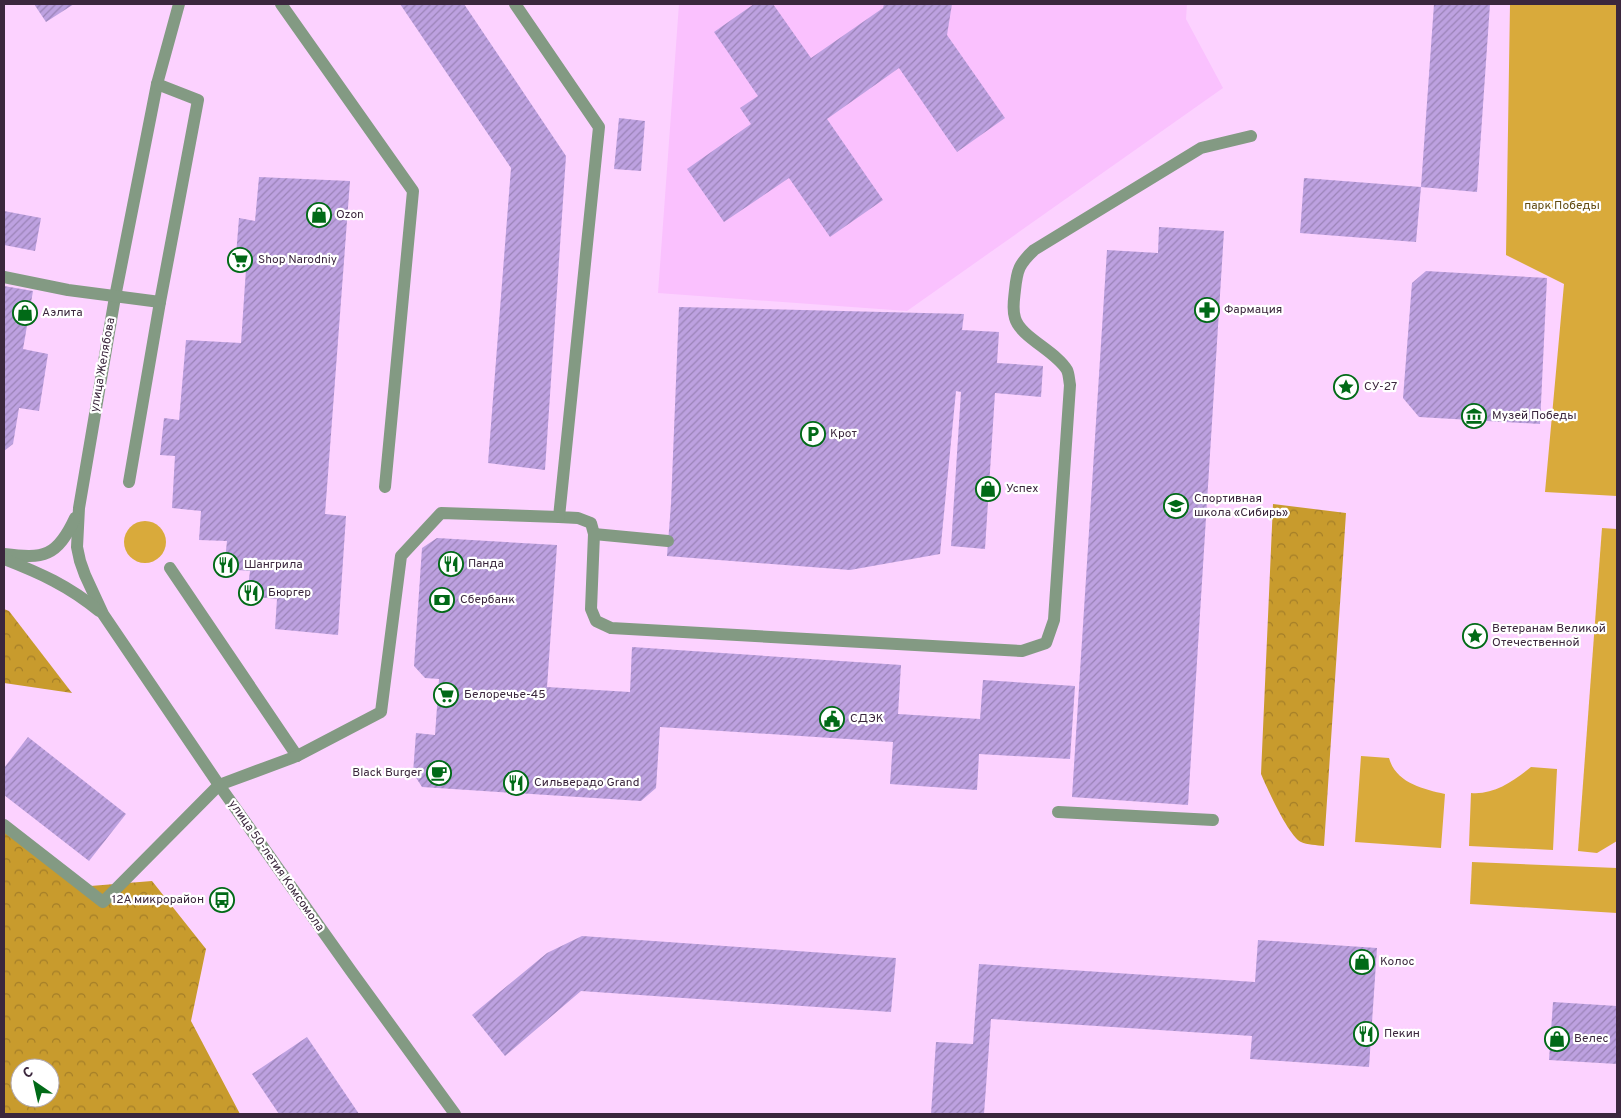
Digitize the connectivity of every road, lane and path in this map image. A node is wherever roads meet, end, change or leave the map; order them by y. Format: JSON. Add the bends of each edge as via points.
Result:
{"nodes":[{"id":1,"x":179,"y":4,"type":"edge"},
{"id":2,"x":281,"y":4,"type":"edge"},
{"id":3,"x":515,"y":4,"type":"edge"},
{"id":4,"x":157,"y":84,"type":"junction"},
{"id":5,"x":1251,"y":136,"type":"dead end"},
{"id":6,"x":4,"y":277,"type":"edge"},
{"id":7,"x":115,"y":297,"type":"junction"},
{"id":8,"x":160,"y":302,"type":"junction"},
{"id":9,"x":129,"y":482,"type":"dead end"},
{"id":10,"x":385,"y":487,"type":"dead end"},
{"id":11,"x":79,"y":508,"type":"junction"},
{"id":12,"x":559,"y":518,"type":"junction"},
{"id":13,"x":594,"y":534,"type":"junction"},
{"id":14,"x":668,"y":540,"type":"dead end"},
{"id":15,"x":4,"y":554,"type":"edge"},
{"id":16,"x":4,"y":560,"type":"edge"},
{"id":17,"x":170,"y":568,"type":"dead end"},
{"id":18,"x":103,"y":614,"type":"junction"},
{"id":19,"x":297,"y":756,"type":"junction"},
{"id":20,"x":219,"y":785,"type":"junction"},
{"id":21,"x":1058,"y":812,"type":"dead end"},
{"id":22,"x":1213,"y":820,"type":"dead end"},
{"id":23,"x":4,"y":825,"type":"edge"},
{"id":24,"x":455,"y":1114,"type":"edge"}],
"edges":[{"from":1,"to":4,"type":"street","name":"улица Желябова"},
{"from":2,"to":10,"type":"street","via":[[412,191]]},
{"from":3,"to":12,"type":"street","via":[[599,127]]},
{"from":4,"to":7,"type":"street","name":"улица Желябова"},
{"from":4,"to":8,"type":"street","via":[[198,100]]},
{"from":5,"to":13,"type":"street","via":[[1201,148],[1034,250],[1021,262],[1013,304],[1015,320],[1059,360],[1067,371],[1070,385],[1054,620],[1046,643],[1022,651],[611,628],[596,621],[591,609]]},
{"from":6,"to":7,"type":"street"},
{"from":7,"to":8,"type":"street"},
{"from":7,"to":11,"type":"street","name":"улица Желябова"},
{"from":8,"to":9,"type":"street"},
{"from":11,"to":15,"type":"street","via":[[65,537],[51,552],[27,557]]},
{"from":11,"to":18,"type":"street","name":"улица Желябова","via":[[77,547],[84,575]]},
{"from":12,"to":13,"type":"street","via":[[578,518],[592,523]]},
{"from":12,"to":19,"type":"street","via":[[441,513],[401,556],[382,712]]},
{"from":13,"to":14,"type":"street"},
{"from":16,"to":18,"type":"street","via":[[74,591]]},
{"from":17,"to":19,"type":"street"},
{"from":18,"to":20,"type":"street","name":"улица 50-летия Комсомола"},
{"from":19,"to":20,"type":"street"},
{"from":20,"to":23,"type":"street","via":[[103,902]]},
{"from":20,"to":24,"type":"street","name":"улица 50-летия Комсомола"},
{"from":21,"to":22,"type":"street"}]}
